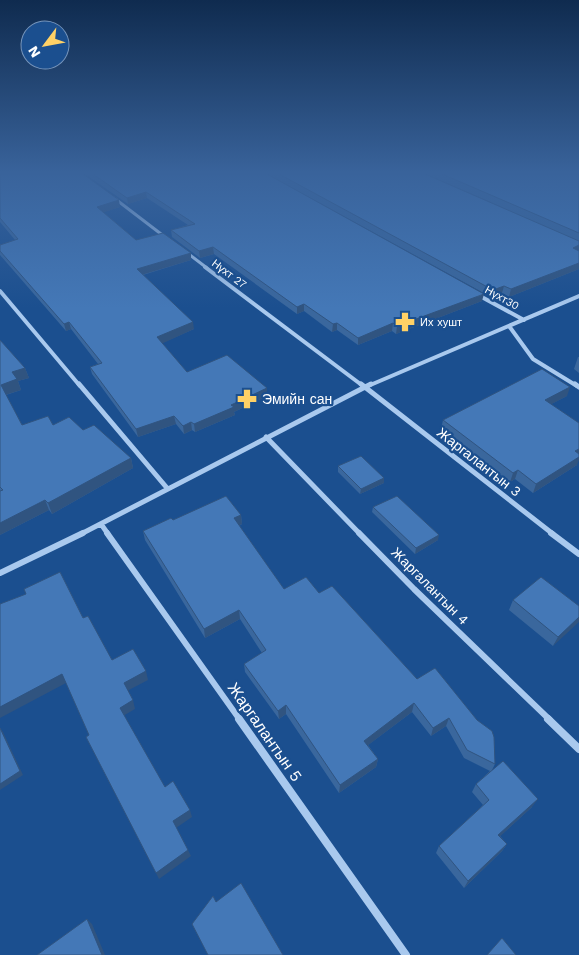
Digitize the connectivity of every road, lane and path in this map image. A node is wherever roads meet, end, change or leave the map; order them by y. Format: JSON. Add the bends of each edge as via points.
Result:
{"nodes":[{"id":1,"x":142,"y":219,"type":"edge"},
{"id":2,"x":170,"y":240,"type":"edge"},
{"id":3,"x":178,"y":246,"type":"edge"},
{"id":4,"x":0,"y":291,"type":"edge"},
{"id":5,"x":472,"y":291,"type":"edge"},
{"id":6,"x":579,"y":296,"type":"edge"},
{"id":7,"x":524,"y":320,"type":"junction"},
{"id":8,"x":509,"y":326,"type":"junction"},
{"id":9,"x":365,"y":387,"type":"junction"},
{"id":10,"x":579,"y":387,"type":"edge"},
{"id":11,"x":266,"y":437,"type":"junction"},
{"id":12,"x":167,"y":488,"type":"junction"},
{"id":13,"x":102,"y":524,"type":"junction"},
{"id":14,"x":579,"y":554,"type":"edge"},
{"id":15,"x":0,"y":572,"type":"edge"},
{"id":16,"x":579,"y":749,"type":"edge"},
{"id":17,"x":406,"y":955,"type":"edge"}],
"edges":[{"from":1,"to":2,"type":"street"},
{"from":3,"to":9,"type":"street","name":"Нүхт 27"},
{"from":4,"to":12,"type":"street"},
{"from":5,"to":7,"type":"street","name":"Нүхт30"},
{"from":6,"to":7,"type":"street"},
{"from":7,"to":8,"type":"street"},
{"from":8,"to":9,"type":"street"},
{"from":8,"to":10,"type":"street","via":[[533,359]]},
{"from":9,"to":11,"type":"street"},
{"from":9,"to":14,"type":"street","name":"Жаргалантын 3"},
{"from":11,"to":12,"type":"street"},
{"from":11,"to":16,"type":"street","name":"Жаргалантын 4","via":[[414,589]]},
{"from":12,"to":13,"type":"street"},
{"from":13,"to":15,"type":"street"},
{"from":13,"to":17,"type":"street","name":"Жаргалантын 5"}]}
